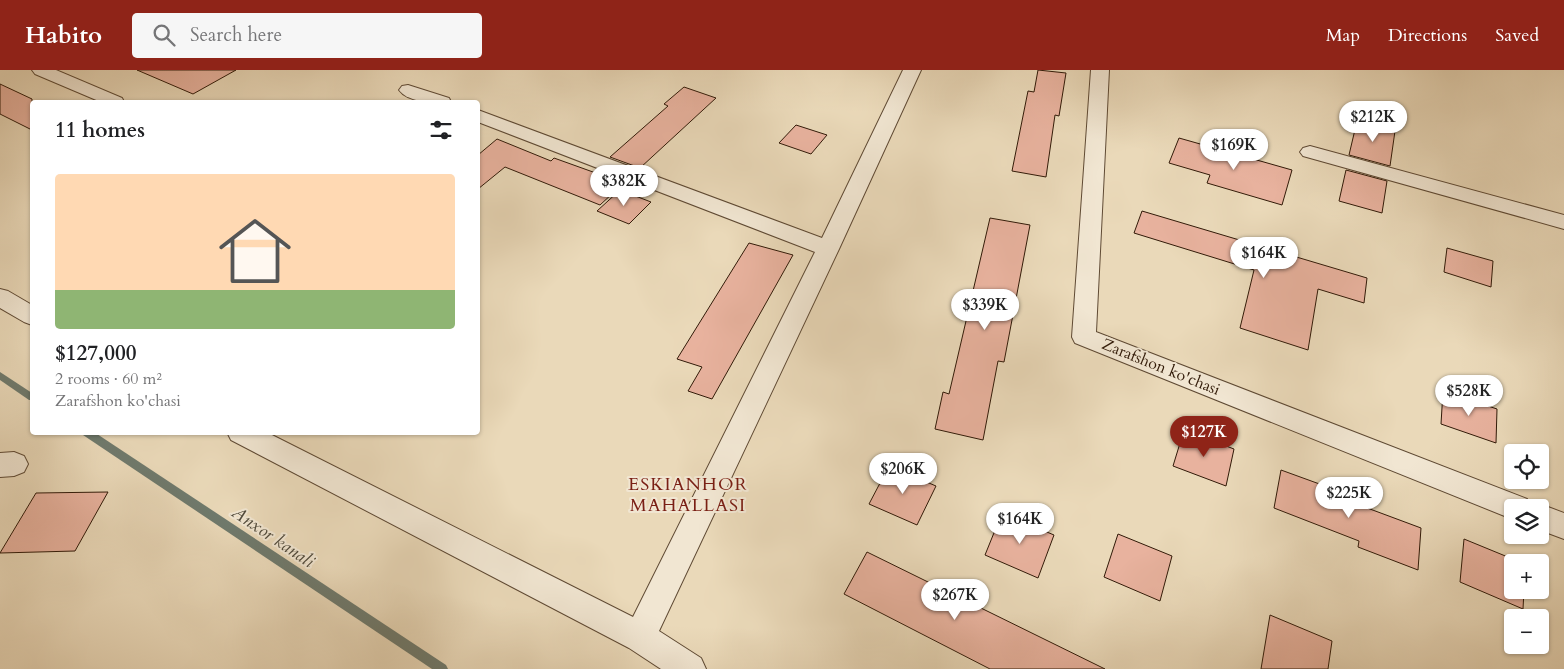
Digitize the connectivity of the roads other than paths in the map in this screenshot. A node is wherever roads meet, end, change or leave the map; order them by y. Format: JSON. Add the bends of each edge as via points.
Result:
{"nodes":[{"id":1,"x":41,"y":70,"type":"edge"},
{"id":2,"x":912,"y":70,"type":"edge"},
{"id":3,"x":1100,"y":70,"type":"edge"},
{"id":4,"x":408,"y":90,"type":"dead end"},
{"id":5,"x":110,"y":100,"type":"edge"},
{"id":6,"x":436,"y":100,"type":"edge"},
{"id":7,"x":480,"y":117,"type":"edge"},
{"id":8,"x":1310,"y":152,"type":"dead end"},
{"id":9,"x":1564,"y":222,"type":"edge"},
{"id":10,"x":828,"y":249,"type":"junction"},
{"id":11,"x":0,"y":297,"type":"edge"},
{"id":12,"x":30,"y":315,"type":"edge"},
{"id":13,"x":246,"y":435,"type":"edge"},
{"id":14,"x":1504,"y":503,"type":"edge"},
{"id":15,"x":1549,"y":520,"type":"edge"},
{"id":16,"x":1564,"y":526,"type":"edge"},
{"id":17,"x":640,"y":637,"type":"junction"},
{"id":18,"x":690,"y":669,"type":"edge"}],
"edges":[{"from":1,"to":5,"type":"street"},
{"from":2,"to":10,"type":"street"},
{"from":3,"to":14,"type":"street","name":"Zarafshon ko'chasi","via":[[1084,337]]},
{"from":4,"to":6,"type":"street"},
{"from":7,"to":10,"type":"street"},
{"from":8,"to":9,"type":"street"},
{"from":10,"to":17,"type":"street"},
{"from":11,"to":12,"type":"street"},
{"from":13,"to":17,"type":"street"},
{"from":15,"to":16,"type":"street"},
{"from":17,"to":18,"type":"street"}]}
